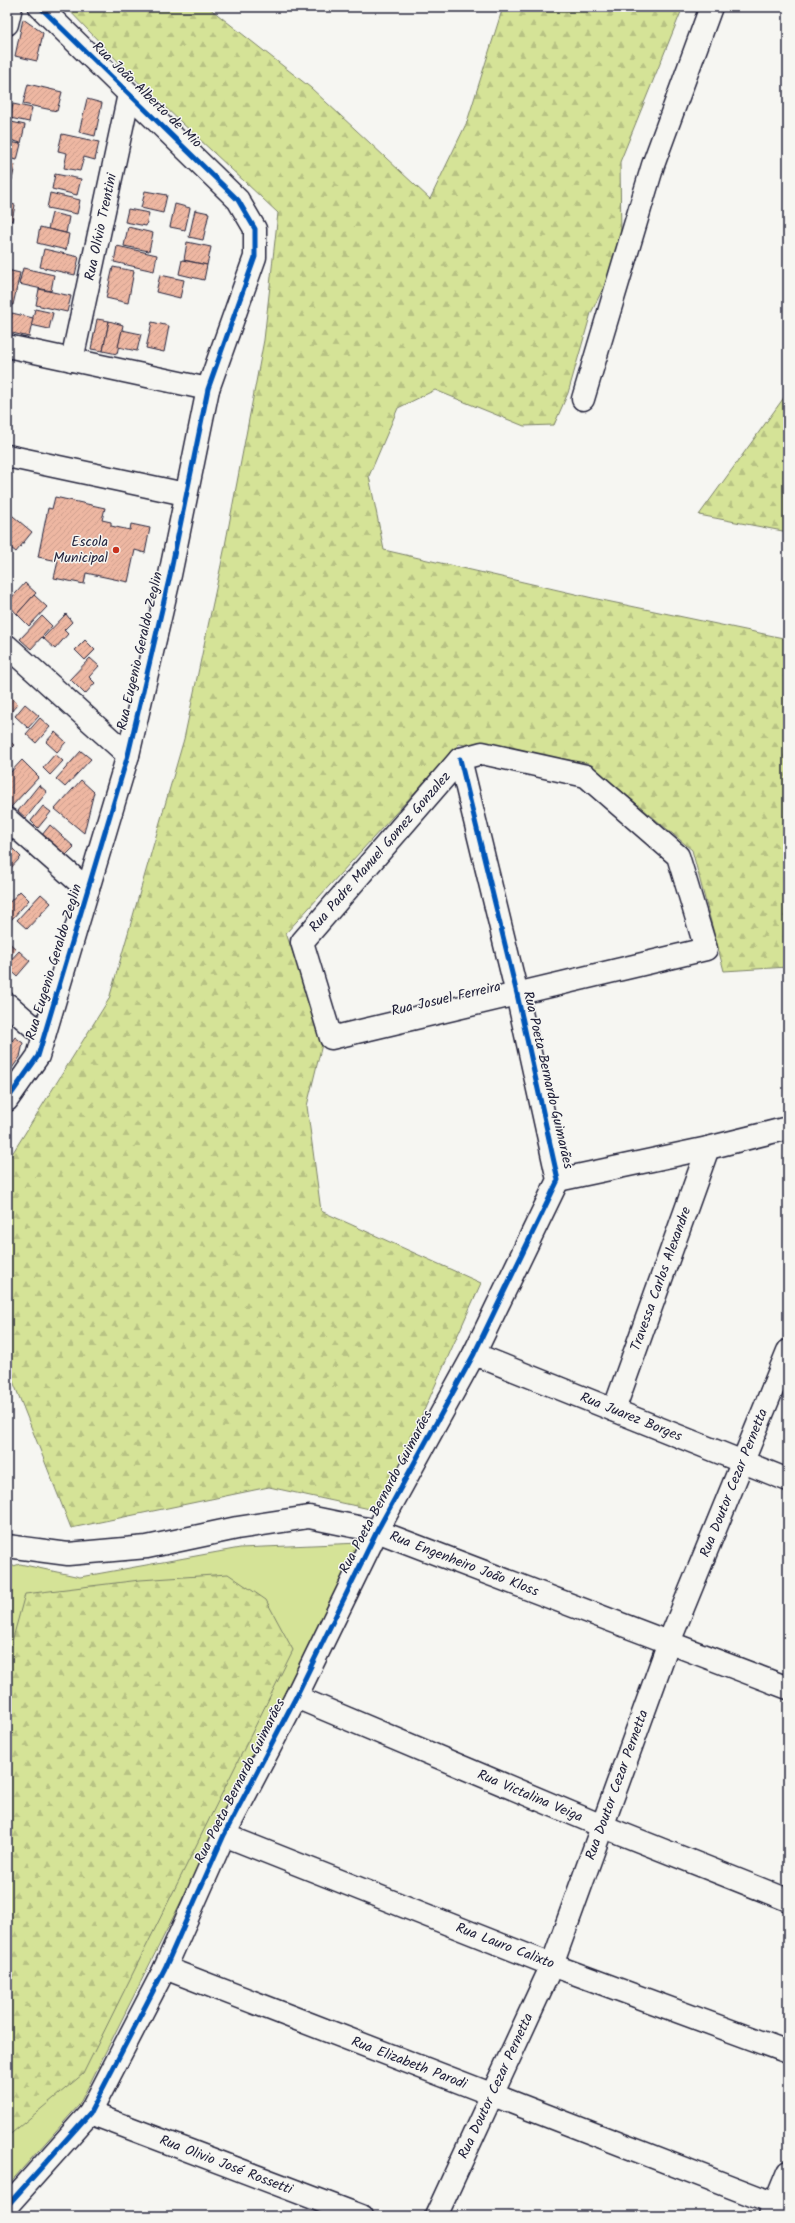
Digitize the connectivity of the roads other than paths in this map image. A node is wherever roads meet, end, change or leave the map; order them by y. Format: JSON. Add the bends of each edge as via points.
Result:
{"nodes":[{"id":1,"x":11,"y":7,"type":"edge"},
{"id":2,"x":40,"y":7,"type":"edge"},
{"id":3,"x":711,"y":7,"type":"edge"},
{"id":4,"x":7,"y":24,"type":"edge"},
{"id":5,"x":129,"y":94,"type":"junction"},
{"id":6,"x":238,"y":200,"type":"joint"},
{"id":7,"x":7,"y":346,"type":"edge"},
{"id":8,"x":72,"y":360,"type":"junction"},
{"id":9,"x":208,"y":389,"type":"junction"},
{"id":10,"x":583,"y":400,"type":"dead end"},
{"id":11,"x":7,"y":456,"type":"edge"},
{"id":12,"x":185,"y":494,"type":"junction"},
{"id":13,"x":7,"y":646,"type":"edge"},
{"id":14,"x":128,"y":755,"type":"junction"},
{"id":15,"x":460,"y":759,"type":"junction"},
{"id":16,"x":7,"y":819,"type":"edge"},
{"id":17,"x":88,"y":890,"type":"junction"},
{"id":18,"x":516,"y":994,"type":"junction"},
{"id":19,"x":7,"y":1004,"type":"edge"},
{"id":20,"x":44,"y":1036,"type":"junction"},
{"id":21,"x":331,"y":1038,"type":"joint"},
{"id":22,"x":7,"y":1100,"type":"edge"},
{"id":23,"x":788,"y":1128,"type":"edge"},
{"id":24,"x":708,"y":1148,"type":"junction"},
{"id":25,"x":558,"y":1180,"type":"junction"},
{"id":26,"x":788,"y":1351,"type":"edge"},
{"id":27,"x":474,"y":1354,"type":"junction"},
{"id":28,"x":614,"y":1410,"type":"junction"},
{"id":29,"x":743,"y":1463,"type":"junction"},
{"id":30,"x":788,"y":1480,"type":"edge"},
{"id":31,"x":377,"y":1531,"type":"junction"},
{"id":32,"x":7,"y":1546,"type":"edge"},
{"id":33,"x":669,"y":1642,"type":"junction"},
{"id":34,"x":788,"y":1688,"type":"edge"},
{"id":35,"x":296,"y":1697,"type":"junction"},
{"id":36,"x":602,"y":1826,"type":"junction"},
{"id":37,"x":224,"y":1835,"type":"junction"},
{"id":38,"x":788,"y":1900,"type":"edge"},
{"id":39,"x":552,"y":1965,"type":"junction"},
{"id":40,"x":166,"y":1968,"type":"junction"},
{"id":41,"x":788,"y":2052,"type":"edge"},
{"id":42,"x":491,"y":2096,"type":"junction"},
{"id":43,"x":90,"y":2113,"type":"junction"},
{"id":44,"x":788,"y":2172,"type":"edge"},
{"id":45,"x":7,"y":2206,"type":"edge"},
{"id":46,"x":778,"y":2210,"type":"edge"},
{"id":47,"x":361,"y":2216,"type":"edge"},
{"id":48,"x":436,"y":2216,"type":"edge"}],
"edges":[{"from":1,"to":4,"type":"street"},
{"from":2,"to":5,"type":"street","name":"Rua João Alberto de Mio"},
{"from":3,"to":10,"type":"street","via":[[653,165]]},
{"from":5,"to":6,"type":"street","name":"Rua João Alberto de Mio"},
{"from":5,"to":8,"type":"street","name":"Rua Olívio Trentini"},
{"from":6,"to":9,"type":"street","name":"Rua Eugenio Geraldo Zeglin","via":[[255,229],[255,257]]},
{"from":7,"to":8,"type":"street"},
{"from":8,"to":9,"type":"street"},
{"from":9,"to":12,"type":"street","name":"Rua Eugenio Geraldo Zeglin"},
{"from":11,"to":12,"type":"street"},
{"from":12,"to":14,"type":"street","name":"Rua Eugenio Geraldo Zeglin","via":[[170,575]]},
{"from":13,"to":14,"type":"street"},
{"from":14,"to":17,"type":"street","name":"Rua Eugenio Geraldo Zeglin"},
{"from":15,"to":18,"type":"street","name":"Rua Poeta Bernardo Guimarães"},
{"from":15,"to":18,"type":"street","name":"Rua Josuel Ferreira","via":[[482,753],[586,776],[678,856],[706,948]]},
{"from":15,"to":21,"type":"street","name":"Rua Padre Manuel Gomez Gonzalez","via":[[302,942]]},
{"from":16,"to":17,"type":"street"},
{"from":17,"to":20,"type":"street","name":"Rua Eugenio Geraldo Zeglin"},
{"from":18,"to":21,"type":"street","name":"Rua Josuel Ferreira"},
{"from":18,"to":25,"type":"street","name":"Rua Poeta Bernardo Guimarães"},
{"from":19,"to":20,"type":"street"},
{"from":20,"to":22,"type":"street","name":"Rua Eugenio Geraldo Zeglin","via":[[38,1056]]},
{"from":23,"to":24,"type":"street"},
{"from":24,"to":25,"type":"street"},
{"from":24,"to":28,"type":"street","name":"Travessa Carlos Alexandre"},
{"from":25,"to":27,"type":"street","name":"Rua Poeta Bernardo Guimarães"},
{"from":26,"to":29,"type":"street","name":"Rua Doutor Cezar Pernetta"},
{"from":27,"to":28,"type":"street","name":"Rua Juarez Borges"},
{"from":27,"to":31,"type":"street","name":"Rua Poeta Bernardo Guimarães"},
{"from":28,"to":29,"type":"street","name":"Rua Juarez Borges"},
{"from":29,"to":30,"type":"street","name":"Rua Juarez Borges"},
{"from":29,"to":33,"type":"street","name":"Rua Doutor Cezar Pernetta"},
{"from":31,"to":32,"type":"street","name":"Rua Engenheiro João Kloss","via":[[309,1518],[237,1528],[147,1548],[68,1554]]},
{"from":31,"to":33,"type":"street","name":"Rua Engenheiro João Kloss"},
{"from":31,"to":35,"type":"street","name":"Rua Poeta Bernardo Guimarães"},
{"from":33,"to":34,"type":"street","name":"Rua Engenheiro João Kloss"},
{"from":33,"to":36,"type":"street","name":"Rua Doutor Cezar Pernetta"},
{"from":35,"to":36,"type":"street","name":"Rua Victalina Veiga"},
{"from":35,"to":37,"type":"street","name":"Rua Poeta Bernardo Guimarães"},
{"from":36,"to":38,"type":"street","name":"Rua Victalina Veiga"},
{"from":36,"to":39,"type":"street","name":"Rua Doutor Cezar Pernetta"},
{"from":37,"to":39,"type":"street","name":"Rua Lauro Calixto"},
{"from":37,"to":40,"type":"street","name":"Rua Poeta Bernardo Guimarães"},
{"from":39,"to":41,"type":"street","name":"Rua Lauro Calixto"},
{"from":39,"to":42,"type":"street","name":"Rua Doutor Cezar Pernetta"},
{"from":40,"to":42,"type":"street","name":"Rua Elizabeth Parodi"},
{"from":40,"to":43,"type":"street","name":"Rua Poeta Bernardo Guimarães"},
{"from":42,"to":46,"type":"street","name":"Rua Elizabeth Parodi"},
{"from":42,"to":48,"type":"street","name":"Rua Doutor Cezar Pernetta"},
{"from":43,"to":45,"type":"street","name":"Rua Poeta Bernardo Guimarães"},
{"from":43,"to":47,"type":"street","name":"Rua Olivio José Rossetti"},
{"from":44,"to":46,"type":"street"}]}
